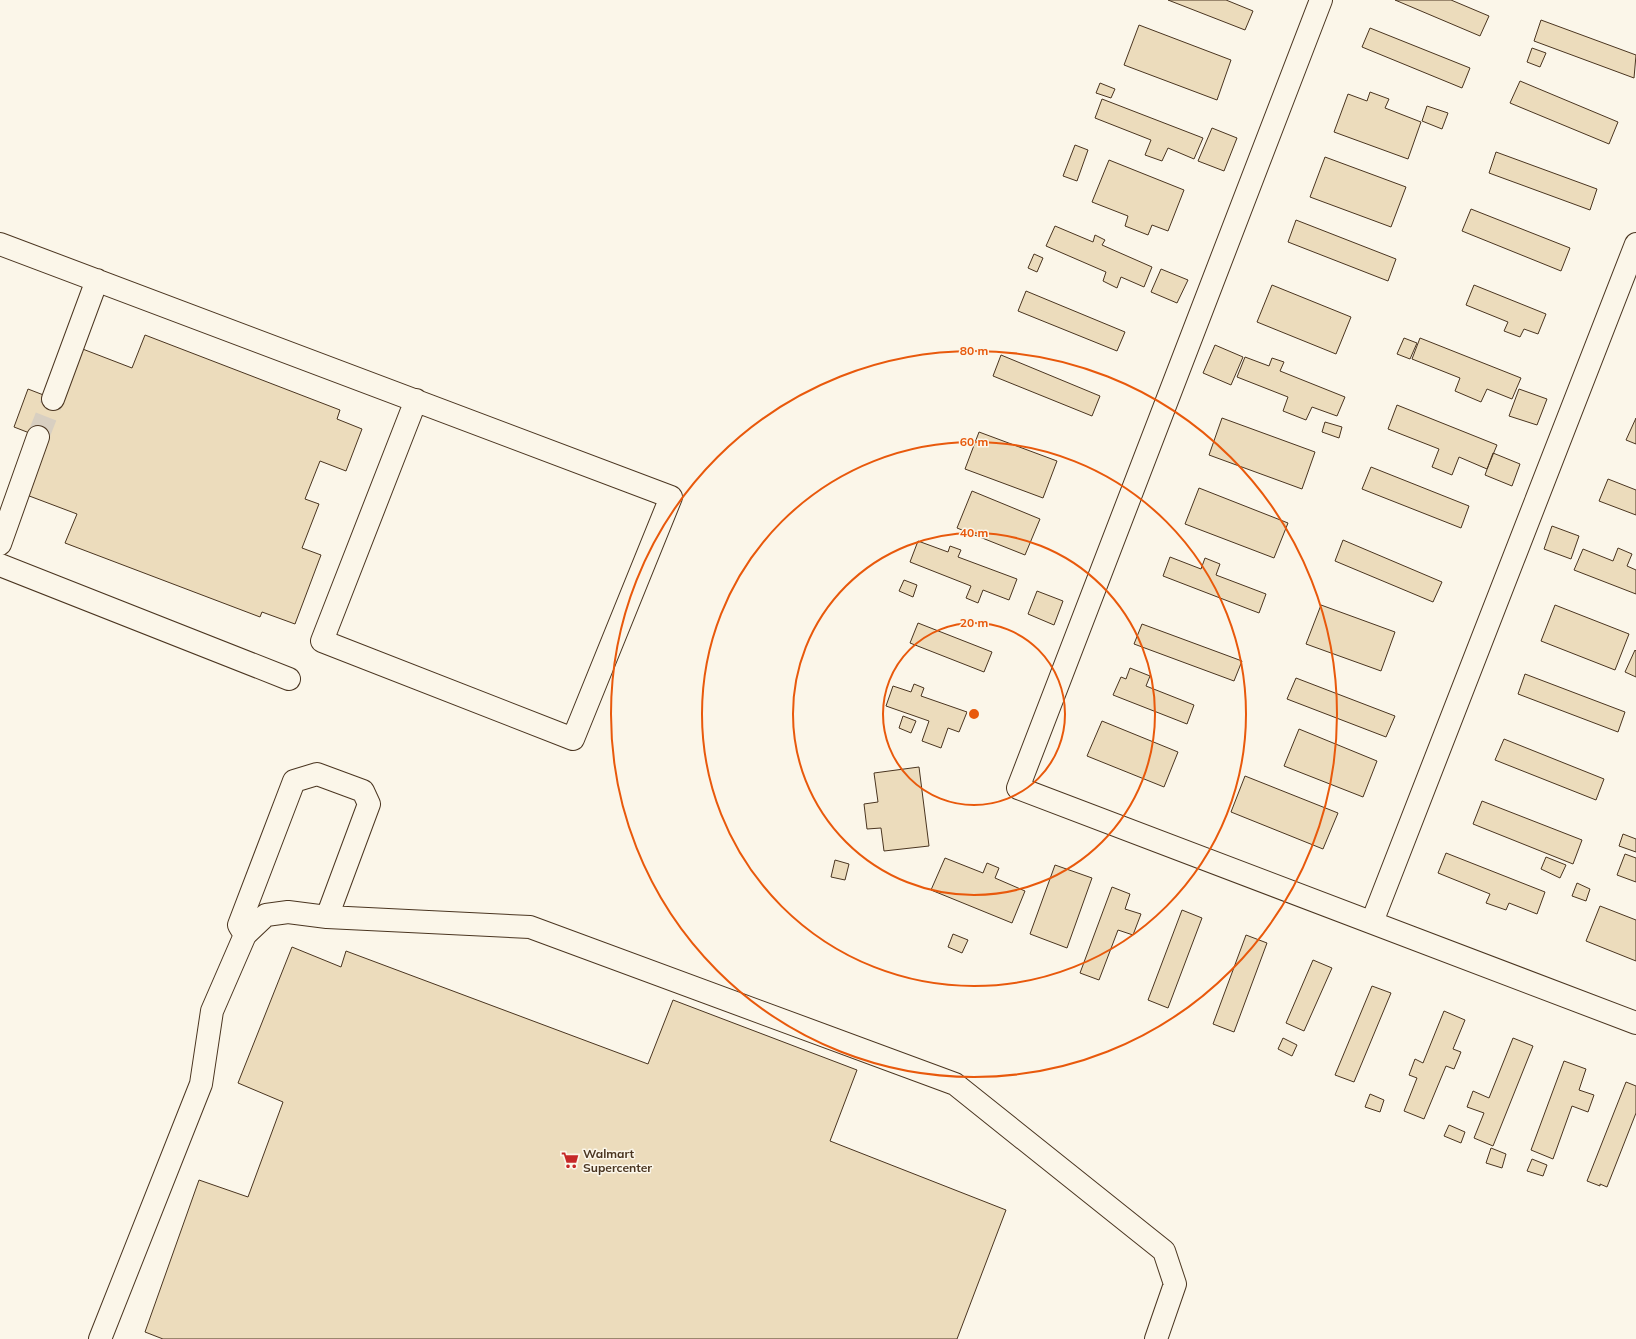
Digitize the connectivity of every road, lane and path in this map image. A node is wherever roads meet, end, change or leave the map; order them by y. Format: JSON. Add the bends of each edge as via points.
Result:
{"nodes":[{"id":1,"x":1321,"y":0,"type":"edge"},
{"id":2,"x":0,"y":244,"type":"edge"},
{"id":3,"x":1636,"y":244,"type":"edge"},
{"id":4,"x":97,"y":280,"type":"junction"},
{"id":5,"x":53,"y":399,"type":"tunnel mouth"},
{"id":6,"x":416,"y":400,"type":"junction"},
{"id":7,"x":38,"y":437,"type":"tunnel mouth"},
{"id":8,"x":0,"y":544,"type":"edge"},
{"id":9,"x":0,"y":565,"type":"edge"},
{"id":10,"x":289,"y":679,"type":"dead end"},
{"id":11,"x":327,"y":917,"type":"junction"},
{"id":12,"x":1372,"y":922,"type":"junction"},
{"id":13,"x":245,"y":935,"type":"junction"},
{"id":14,"x":1636,"y":1023,"type":"edge"},
{"id":15,"x":100,"y":1339,"type":"edge"},
{"id":16,"x":1156,"y":1339,"type":"edge"}],
"edges":[{"from":1,"to":12,"type":"street","via":[[1018,788]]},
{"from":2,"to":4,"type":"street"},
{"from":3,"to":12,"type":"street"},
{"from":4,"to":5,"type":"street"},
{"from":4,"to":6,"type":"street"},
{"from":6,"to":6,"type":"street","via":[[671,497],[573,740],[322,641]]},
{"from":7,"to":8,"type":"street"},
{"from":9,"to":10,"type":"street"},
{"from":11,"to":13,"type":"street","via":[[288,912],[266,915]]},
{"from":11,"to":13,"type":"street","via":[[369,804],[363,791],[317,774],[294,782],[239,925]]},
{"from":11,"to":16,"type":"street","via":[[530,927],[955,1084],[1164,1251],[1175,1284]]},
{"from":12,"to":14,"type":"street"},
{"from":13,"to":15,"type":"street","via":[[212,1011],[201,1084]]}]}
